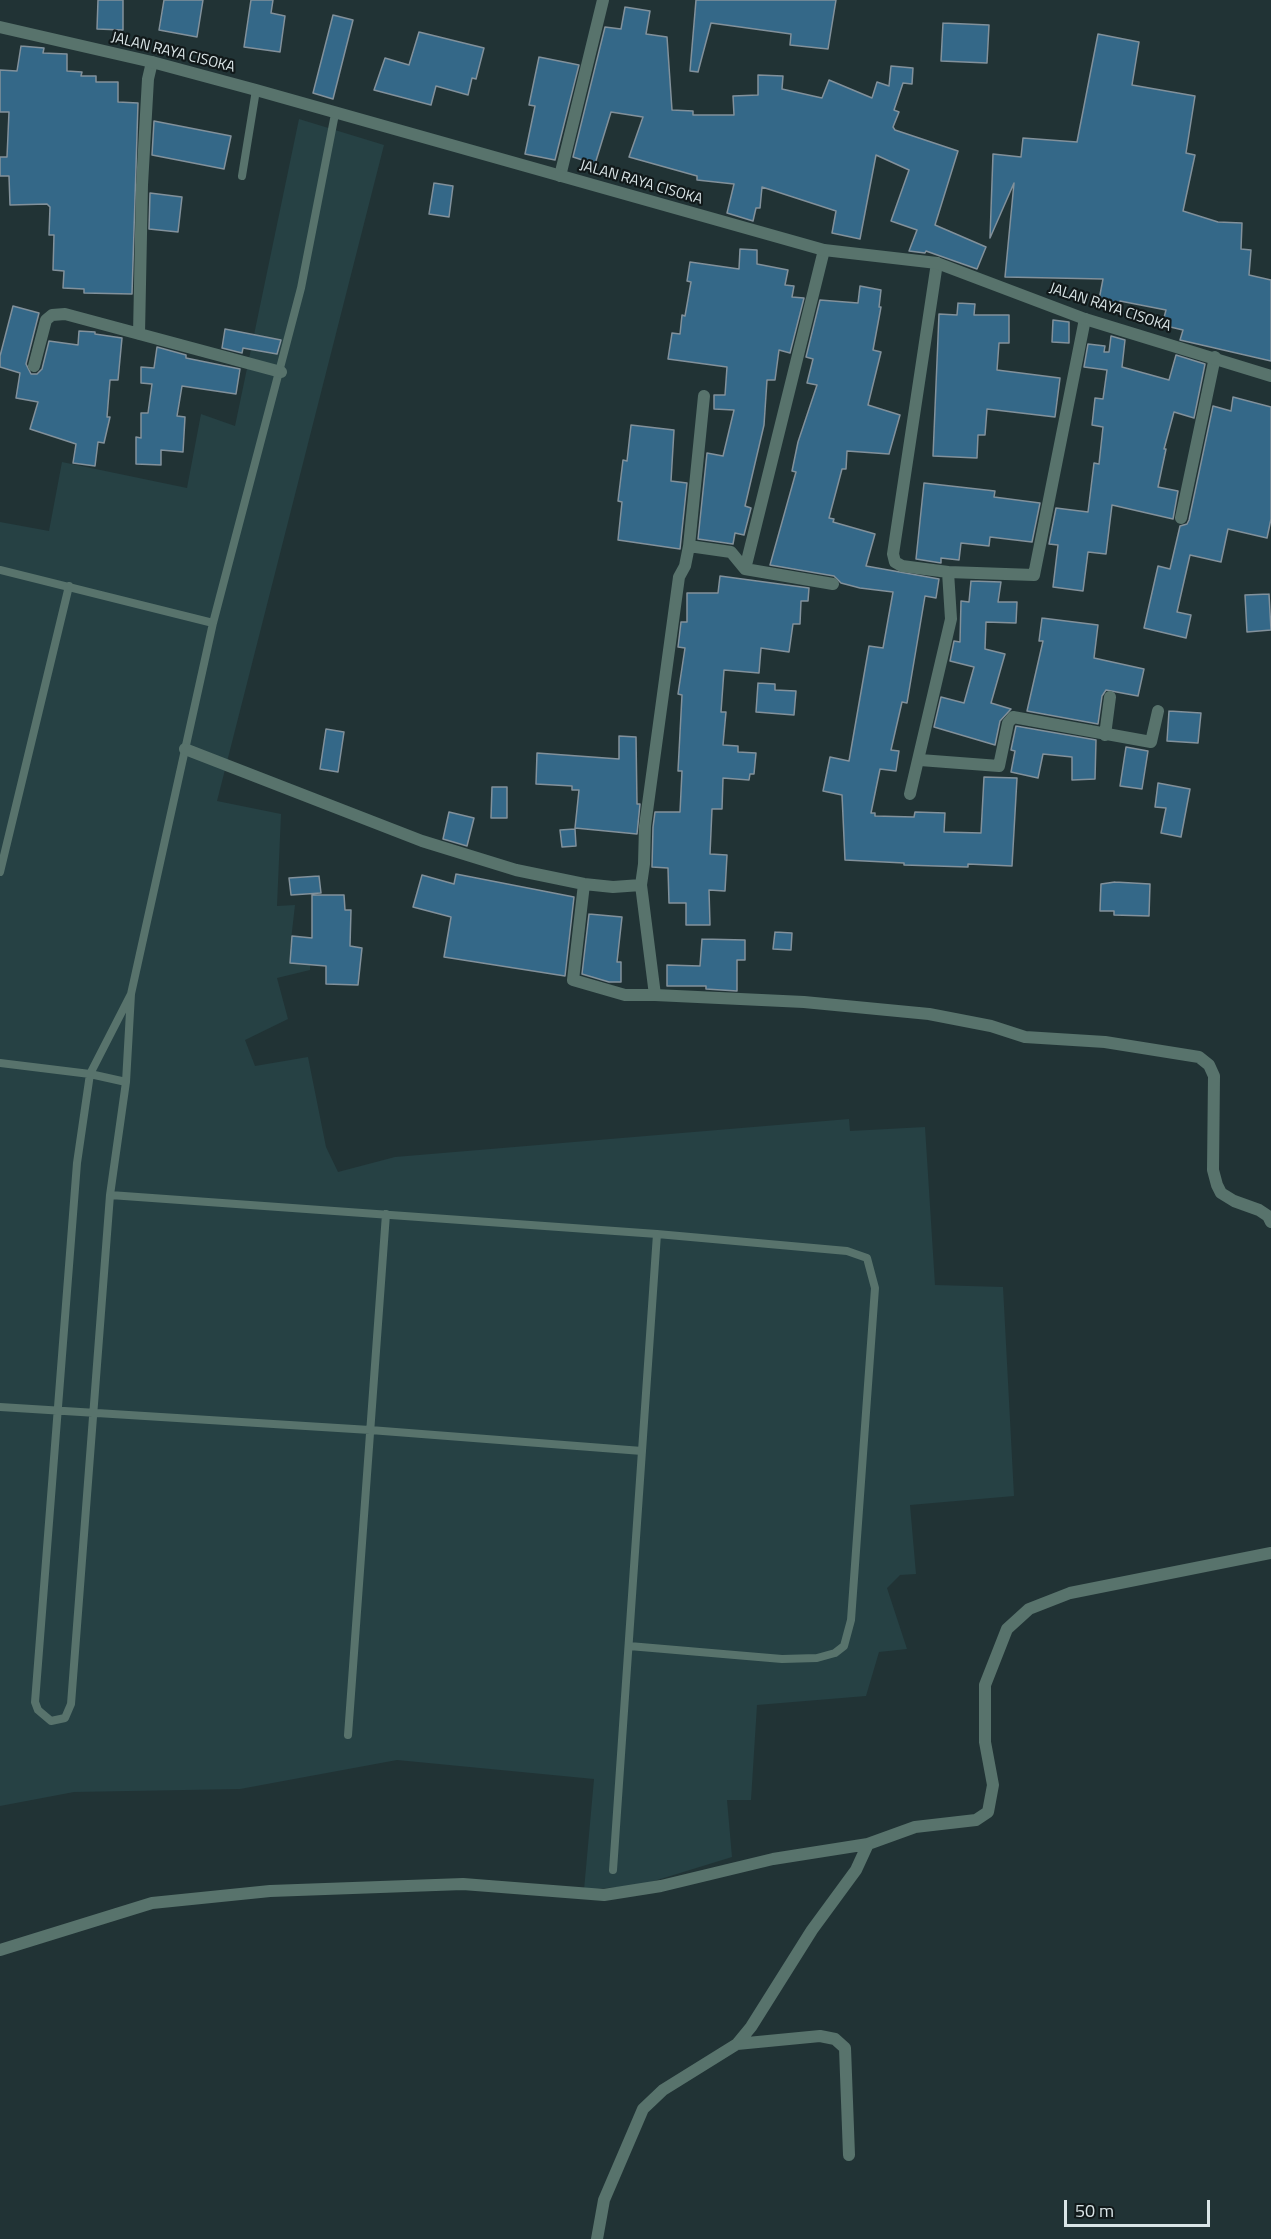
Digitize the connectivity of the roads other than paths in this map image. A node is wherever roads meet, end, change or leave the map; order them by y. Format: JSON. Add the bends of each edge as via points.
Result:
{"nodes":[{"id":1,"x":603,"y":0,"type":"edge"},
{"id":2,"x":0,"y":27,"type":"edge"},
{"id":3,"x":152,"y":62,"type":"junction"},
{"id":4,"x":256,"y":90,"type":"junction"},
{"id":5,"x":335,"y":114,"type":"junction"},
{"id":6,"x":242,"y":176,"type":"dead end"},
{"id":7,"x":560,"y":176,"type":"junction"},
{"id":8,"x":824,"y":250,"type":"junction"},
{"id":9,"x":937,"y":263,"type":"junction"},
{"id":10,"x":1085,"y":319,"type":"junction"},
{"id":11,"x":139,"y":334,"type":"junction"},
{"id":12,"x":1215,"y":357,"type":"junction"},
{"id":13,"x":34,"y":366,"type":"dead end"},
{"id":14,"x":281,"y":372,"type":"junction"},
{"id":15,"x":1271,"y":376,"type":"edge"},
{"id":16,"x":705,"y":396,"type":"dead end"},
{"id":17,"x":1181,"y":518,"type":"dead end"},
{"id":18,"x":689,"y":546,"type":"junction"},
{"id":19,"x":745,"y":569,"type":"junction"},
{"id":20,"x":0,"y":570,"type":"edge"},
{"id":21,"x":948,"y":572,"type":"junction"},
{"id":22,"x":833,"y":584,"type":"dead end"},
{"id":23,"x":69,"y":586,"type":"junction"},
{"id":24,"x":213,"y":623,"type":"junction"},
{"id":25,"x":1110,"y":697,"type":"dead end"},
{"id":26,"x":1158,"y":711,"type":"dead end"},
{"id":27,"x":1105,"y":735,"type":"junction"},
{"id":28,"x":185,"y":749,"type":"junction"},
{"id":29,"x":920,"y":760,"type":"junction"},
{"id":30,"x":910,"y":794,"type":"dead end"},
{"id":31,"x":0,"y":872,"type":"edge"},
{"id":32,"x":584,"y":884,"type":"junction"},
{"id":33,"x":641,"y":885,"type":"junction"},
{"id":34,"x":131,"y":994,"type":"junction"},
{"id":35,"x":656,"y":995,"type":"junction"},
{"id":36,"x":0,"y":1063,"type":"edge"},
{"id":37,"x":90,"y":1074,"type":"junction"},
{"id":38,"x":126,"y":1082,"type":"junction"},
{"id":39,"x":110,"y":1195,"type":"junction"},
{"id":40,"x":386,"y":1214,"type":"junction"},
{"id":41,"x":1271,"y":1222,"type":"edge"},
{"id":42,"x":657,"y":1234,"type":"junction"},
{"id":43,"x":0,"y":1407,"type":"edge"},
{"id":44,"x":58,"y":1412,"type":"junction"},
{"id":45,"x":93,"y":1414,"type":"junction"},
{"id":46,"x":370,"y":1430,"type":"junction"},
{"id":47,"x":642,"y":1451,"type":"junction"},
{"id":48,"x":1271,"y":1554,"type":"edge"},
{"id":49,"x":629,"y":1646,"type":"junction"},
{"id":50,"x":348,"y":1735,"type":"dead end"},
{"id":51,"x":868,"y":1844,"type":"junction"},
{"id":52,"x":613,"y":1870,"type":"dead end"},
{"id":53,"x":0,"y":1950,"type":"edge"},
{"id":54,"x":737,"y":2044,"type":"junction"},
{"id":55,"x":849,"y":2155,"type":"dead end"},
{"id":56,"x":597,"y":2239,"type":"edge"}],
"edges":[{"from":1,"to":7,"type":"street"},
{"from":2,"to":3,"type":"street","name":"JALAN RAYA CISOKA"},
{"from":3,"to":4,"type":"street","name":"JALAN RAYA CISOKA"},
{"from":3,"to":11,"type":"street","via":[[142,185]]},
{"from":4,"to":5,"type":"street","name":"JALAN RAYA CISOKA"},
{"from":4,"to":6,"type":"lane"},
{"from":5,"to":7,"type":"street","name":"JALAN RAYA CISOKA"},
{"from":5,"to":14,"type":"lane"},
{"from":7,"to":8,"type":"street","name":"JALAN RAYA CISOKA"},
{"from":8,"to":9,"type":"street","name":"JALAN RAYA CISOKA"},
{"from":8,"to":19,"type":"street"},
{"from":9,"to":10,"type":"street","name":"JALAN RAYA CISOKA"},
{"from":9,"to":21,"type":"street","via":[[892,554],[902,566]]},
{"from":10,"to":12,"type":"street","name":"JALAN RAYA CISOKA"},
{"from":10,"to":21,"type":"street","via":[[1034,575]]},
{"from":11,"to":13,"type":"street","via":[[65,314],[52,315],[46,320]]},
{"from":11,"to":14,"type":"street"},
{"from":12,"to":15,"type":"street","name":"JALAN RAYA CISOKA"},
{"from":12,"to":17,"type":"street"},
{"from":14,"to":24,"type":"lane"},
{"from":16,"to":18,"type":"street"},
{"from":18,"to":19,"type":"street","via":[[731,552]]},
{"from":18,"to":33,"type":"street","via":[[686,566],[679,577],[645,826]]},
{"from":19,"to":22,"type":"street"},
{"from":20,"to":23,"type":"lane"},
{"from":21,"to":29,"type":"street","via":[[951,619]]},
{"from":23,"to":24,"type":"lane"},
{"from":23,"to":31,"type":"lane"},
{"from":24,"to":28,"type":"lane"},
{"from":25,"to":27,"type":"street"},
{"from":26,"to":27,"type":"street","via":[[1151,742]]},
{"from":27,"to":29,"type":"street","via":[[1013,717],[1008,723],[999,766]]},
{"from":28,"to":32,"type":"street","via":[[422,841],[516,870]]},
{"from":28,"to":34,"type":"lane"},
{"from":29,"to":30,"type":"street"},
{"from":32,"to":33,"type":"street"},
{"from":32,"to":35,"type":"street","via":[[573,981],[626,995]]},
{"from":33,"to":35,"type":"street"},
{"from":34,"to":37,"type":"lane"},
{"from":34,"to":38,"type":"lane"},
{"from":35,"to":41,"type":"street","via":[[804,1002],[929,1014],[1024,1037],[1105,1042],[1199,1057],[1214,1076],[1213,1170],[1217,1185],[1221,1193],[1268,1215]]},
{"from":36,"to":37,"type":"lane"},
{"from":37,"to":38,"type":"lane"},
{"from":37,"to":44,"type":"lane","via":[[77,1163]]},
{"from":38,"to":39,"type":"lane"},
{"from":39,"to":40,"type":"lane"},
{"from":39,"to":45,"type":"lane"},
{"from":40,"to":42,"type":"lane"},
{"from":40,"to":46,"type":"lane"},
{"from":42,"to":47,"type":"lane"},
{"from":42,"to":49,"type":"lane","via":[[847,1251],[867,1258],[873,1272],[874,1300],[851,1620],[844,1646],[817,1658],[782,1659]]},
{"from":43,"to":44,"type":"lane"},
{"from":44,"to":45,"type":"lane"},
{"from":44,"to":45,"type":"lane","via":[[35,1702],[46,1719],[59,1722],[68,1715],[70,1704]]},
{"from":45,"to":46,"type":"lane"},
{"from":46,"to":47,"type":"lane"},
{"from":46,"to":50,"type":"lane"},
{"from":47,"to":49,"type":"lane"},
{"from":48,"to":51,"type":"street","via":[[1070,1593],[1029,1609],[1007,1629],[985,1685],[985,1742],[993,1785],[988,1812],[976,1820],[915,1827]]},
{"from":49,"to":52,"type":"lane"},
{"from":51,"to":53,"type":"street","via":[[773,1859],[661,1886],[604,1895],[463,1884],[270,1891],[152,1903]]},
{"from":51,"to":54,"type":"street","via":[[856,1870]]},
{"from":54,"to":55,"type":"street","via":[[820,2036],[835,2039],[845,2048]]},
{"from":54,"to":56,"type":"street","via":[[663,2090],[643,2109],[604,2200]]}]}
